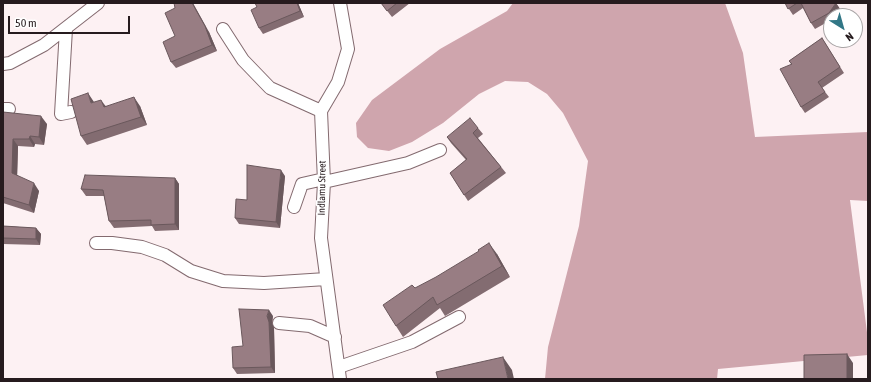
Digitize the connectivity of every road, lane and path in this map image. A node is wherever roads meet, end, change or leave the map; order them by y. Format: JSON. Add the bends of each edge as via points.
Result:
{"nodes":[{"id":1,"x":98,"y":3,"type":"edge"},
{"id":2,"x":340,"y":3,"type":"edge"},
{"id":3,"x":66,"y":29,"type":"junction"},
{"id":4,"x":223,"y":29,"type":"dead end"},
{"id":5,"x":3,"y":64,"type":"edge"},
{"id":6,"x":321,"y":111,"type":"junction"},
{"id":7,"x":71,"y":112,"type":"edge"},
{"id":8,"x":440,"y":150,"type":"dead end"},
{"id":9,"x":324,"y":181,"type":"junction"},
{"id":10,"x":294,"y":207,"type":"dead end"},
{"id":11,"x":96,"y":243,"type":"dead end"},
{"id":12,"x":326,"y":279,"type":"junction"},
{"id":13,"x":460,"y":317,"type":"dead end"},
{"id":14,"x":279,"y":323,"type":"dead end"},
{"id":15,"x":335,"y":336,"type":"junction"},
{"id":16,"x":340,"y":373,"type":"edge"}],
"edges":[{"from":1,"to":3,"type":"street"},
{"from":2,"to":6,"type":"street","via":[[348,49],[338,82]]},
{"from":3,"to":5,"type":"street","via":[[44,45],[10,63]]},
{"from":3,"to":7,"type":"street","via":[[61,114]]},
{"from":4,"to":6,"type":"street","via":[[242,60],[270,88]]},
{"from":6,"to":9,"type":"street","name":"Indlamu Street"},
{"from":8,"to":9,"type":"street","via":[[408,163]]},
{"from":9,"to":10,"type":"street","via":[[302,184]]},
{"from":9,"to":12,"type":"street","name":"Indlamu Street","via":[[321,238]]},
{"from":11,"to":12,"type":"street","via":[[142,247],[165,255],[191,271],[223,281],[264,283]]},
{"from":12,"to":15,"type":"street","name":"Indlamu Street"},
{"from":13,"to":16,"type":"street","via":[[412,342]]},
{"from":14,"to":15,"type":"street","via":[[310,326]]},
{"from":15,"to":16,"type":"street","name":"Indlamu Street"}]}
